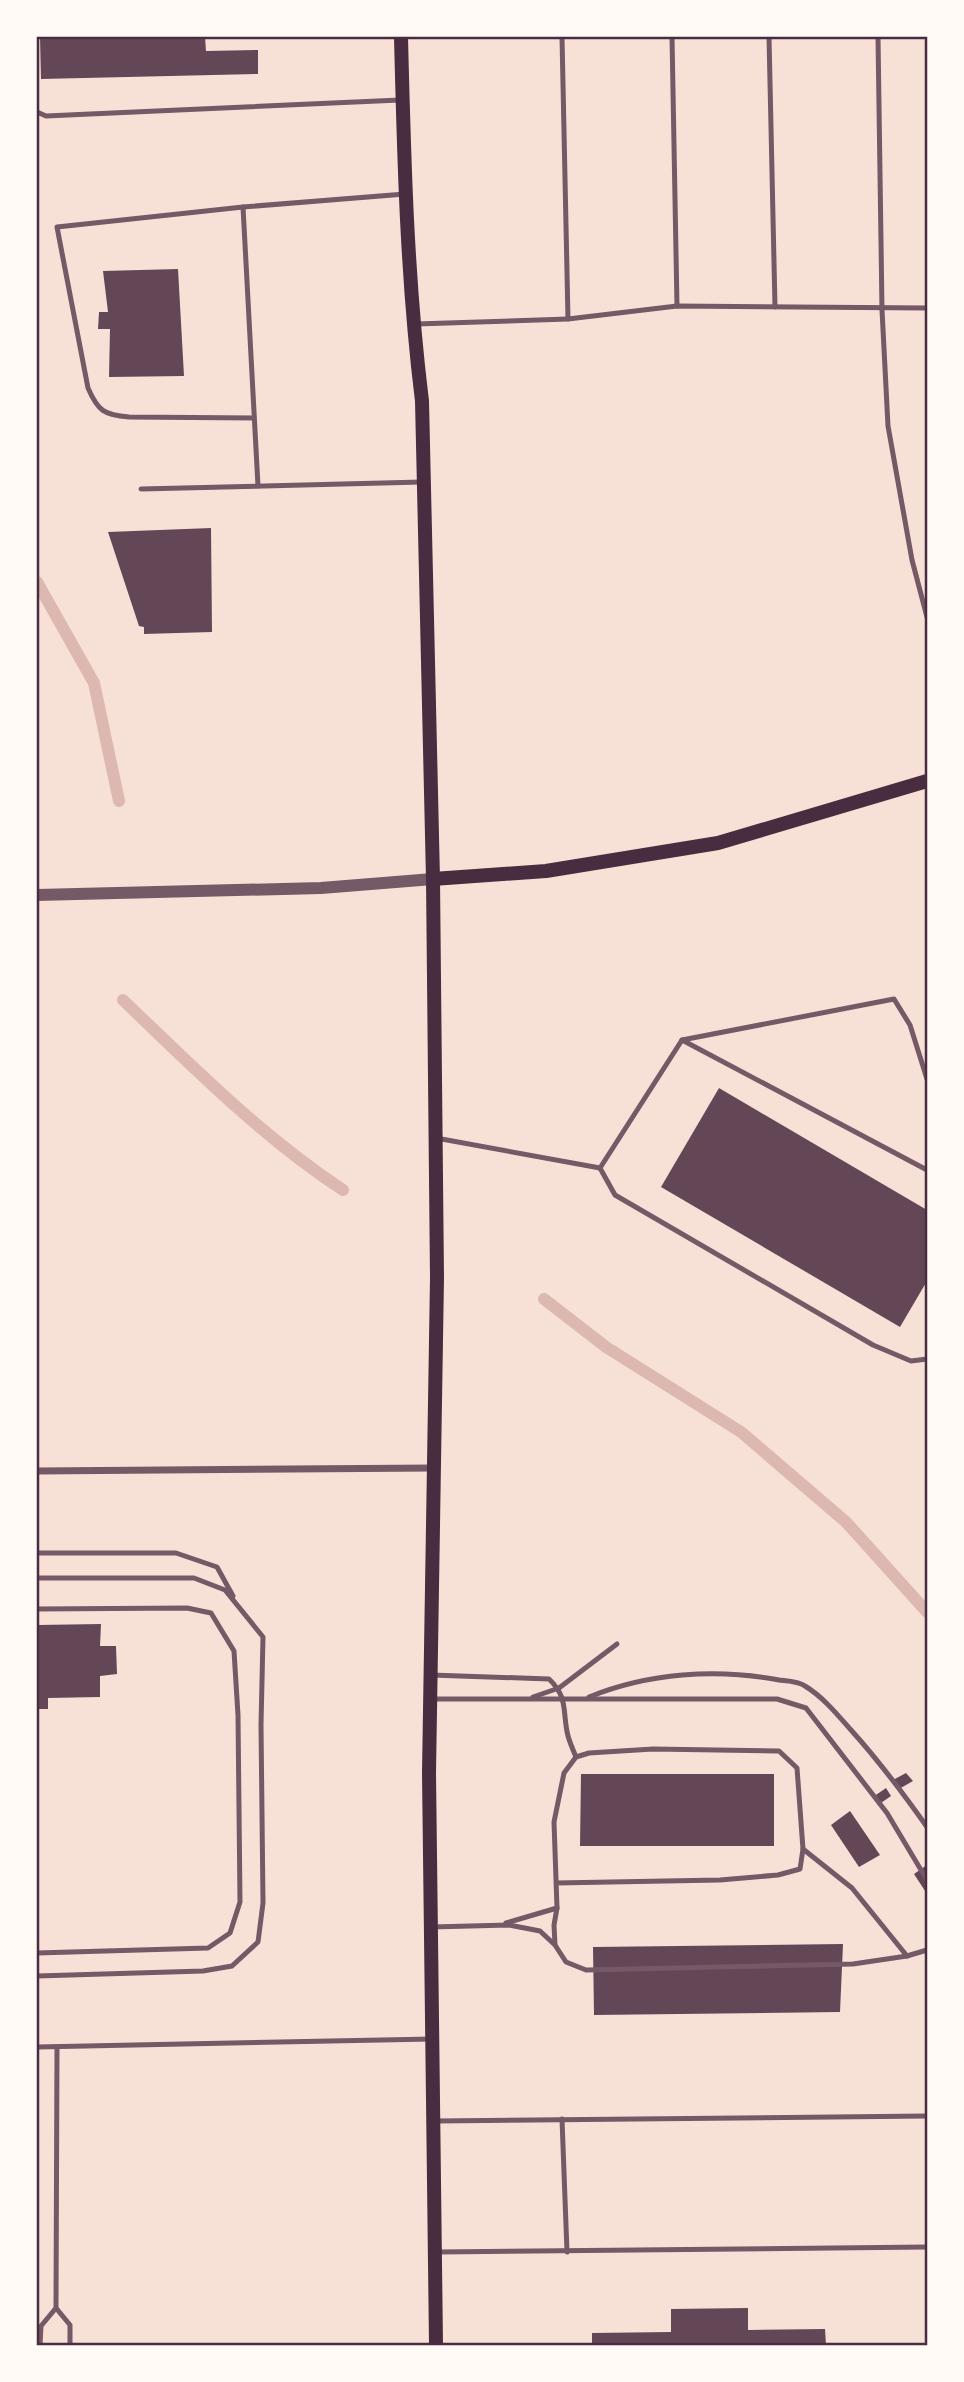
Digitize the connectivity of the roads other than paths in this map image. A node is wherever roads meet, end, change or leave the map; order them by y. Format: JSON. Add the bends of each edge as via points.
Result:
{"nodes":[{"id":1,"x":401,"y":37,"type":"edge"},
{"id":2,"x":562,"y":37,"type":"edge"},
{"id":3,"x":672,"y":37,"type":"edge"},
{"id":4,"x":769,"y":37,"type":"edge"},
{"id":5,"x":878,"y":37,"type":"edge"},
{"id":6,"x":403,"y":99,"type":"junction"},
{"id":7,"x":37,"y":112,"type":"edge"},
{"id":8,"x":405,"y":194,"type":"junction"},
{"id":9,"x":243,"y":207,"type":"junction"},
{"id":10,"x":677,"y":306,"type":"junction"},
{"id":11,"x":775,"y":307,"type":"junction"},
{"id":12,"x":927,"y":308,"type":"edge"},
{"id":13,"x":882,"y":310,"type":"junction"},
{"id":14,"x":568,"y":319,"type":"junction"},
{"id":15,"x":413,"y":324,"type":"junction"},
{"id":16,"x":254,"y":418,"type":"junction"},
{"id":17,"x":424,"y":482,"type":"junction"},
{"id":18,"x":258,"y":486,"type":"junction"},
{"id":19,"x":141,"y":489,"type":"dead end"},
{"id":20,"x":927,"y":618,"type":"edge"},
{"id":21,"x":927,"y":781,"type":"edge"},
{"id":22,"x":433,"y":880,"type":"junction"},
{"id":23,"x":37,"y":895,"type":"edge"},
{"id":24,"x":682,"y":1040,"type":"junction"},
{"id":25,"x":927,"y":1079,"type":"edge"},
{"id":26,"x":436,"y":1138,"type":"junction"},
{"id":27,"x":600,"y":1168,"type":"junction"},
{"id":28,"x":927,"y":1170,"type":"edge"},
{"id":29,"x":927,"y":1359,"type":"edge"},
{"id":30,"x":434,"y":1468,"type":"junction"},
{"id":31,"x":37,"y":1471,"type":"edge"},
{"id":32,"x":37,"y":1553,"type":"edge"},
{"id":33,"x":37,"y":1578,"type":"edge"},
{"id":34,"x":37,"y":1609,"type":"edge"},
{"id":35,"x":242,"y":1611,"type":"junction"},
{"id":36,"x":617,"y":1644,"type":"dead end"},
{"id":37,"x":431,"y":1675,"type":"junction"},
{"id":38,"x":559,"y":1688,"type":"junction"},
{"id":39,"x":563,"y":1698,"type":"junction"},
{"id":40,"x":430,"y":1699,"type":"junction"},
{"id":41,"x":526,"y":1699,"type":"junction"},
{"id":42,"x":587,"y":1699,"type":"junction"},
{"id":43,"x":576,"y":1757,"type":"junction"},
{"id":44,"x":927,"y":1827,"type":"edge"},
{"id":45,"x":803,"y":1849,"type":"junction"},
{"id":46,"x":927,"y":1880,"type":"edge"},
{"id":47,"x":556,"y":1883,"type":"junction"},
{"id":48,"x":557,"y":1908,"type":"junction"},
{"id":49,"x":495,"y":1926,"type":"junction"},
{"id":50,"x":431,"y":1927,"type":"junction"},
{"id":51,"x":555,"y":1945,"type":"junction"},
{"id":52,"x":927,"y":1950,"type":"edge"},
{"id":53,"x":37,"y":1953,"type":"edge"},
{"id":54,"x":907,"y":1956,"type":"junction"},
{"id":55,"x":37,"y":1976,"type":"edge"},
{"id":56,"x":432,"y":2039,"type":"junction"},
{"id":57,"x":57,"y":2046,"type":"junction"},
{"id":58,"x":37,"y":2047,"type":"edge"},
{"id":59,"x":927,"y":2116,"type":"edge"},
{"id":60,"x":562,"y":2119,"type":"junction"},
{"id":61,"x":433,"y":2121,"type":"junction"},
{"id":62,"x":927,"y":2247,"type":"edge"},
{"id":63,"x":435,"y":2252,"type":"junction"},
{"id":64,"x":567,"y":2252,"type":"junction"},
{"id":65,"x":56,"y":2308,"type":"junction"},
{"id":66,"x":40,"y":2345,"type":"edge"},
{"id":67,"x":70,"y":2345,"type":"edge"},
{"id":68,"x":436,"y":2345,"type":"edge"}],
"edges":[{"from":1,"to":6,"type":"main road"},
{"from":2,"to":14,"type":"lane"},
{"from":3,"to":10,"type":"lane"},
{"from":4,"to":11,"type":"lane"},
{"from":5,"to":13,"type":"lane"},
{"from":6,"to":7,"type":"lane","via":[[46,116]]},
{"from":6,"to":8,"type":"main road"},
{"from":8,"to":9,"type":"lane"},
{"from":8,"to":15,"type":"main road"},
{"from":9,"to":16,"type":"lane"},
{"from":9,"to":16,"type":"lane","via":[[57,227],[88,388],[96,405],[110,416]]},
{"from":10,"to":11,"type":"lane"},
{"from":10,"to":14,"type":"lane"},
{"from":11,"to":13,"type":"lane"},
{"from":12,"to":13,"type":"lane"},
{"from":13,"to":20,"type":"lane","via":[[888,426]]},
{"from":14,"to":15,"type":"lane"},
{"from":15,"to":17,"type":"main road","via":[[422,401]]},
{"from":16,"to":18,"type":"lane"},
{"from":17,"to":18,"type":"lane"},
{"from":17,"to":22,"type":"main road"},
{"from":18,"to":19,"type":"lane"},
{"from":21,"to":22,"type":"main road","via":[[718,843],[546,872]]},
{"from":22,"to":23,"type":"street"},
{"from":22,"to":26,"type":"main road"},
{"from":24,"to":25,"type":"lane","via":[[894,999],[911,1025]]},
{"from":24,"to":27,"type":"lane"},
{"from":24,"to":28,"type":"lane"},
{"from":26,"to":27,"type":"lane"},
{"from":26,"to":30,"type":"main road"},
{"from":27,"to":29,"type":"lane","via":[[615,1195],[873,1345],[911,1361]]},
{"from":30,"to":31,"type":"street"},
{"from":30,"to":37,"type":"main road"},
{"from":32,"to":35,"type":"lane","via":[[176,1553],[217,1567]]},
{"from":33,"to":35,"type":"lane","via":[[194,1578],[225,1590]]},
{"from":34,"to":53,"type":"lane","via":[[187,1608],[211,1613],[234,1651],[240,1902],[230,1933],[208,1948]]},
{"from":35,"to":55,"type":"lane","via":[[263,1637],[263,1903],[258,1942],[232,1966],[203,1971]]},
{"from":36,"to":38,"type":"lane"},
{"from":37,"to":38,"type":"lane","via":[[544,1678]]},
{"from":37,"to":40,"type":"main road"},
{"from":38,"to":39,"type":"lane"},
{"from":38,"to":41,"type":"lane"},
{"from":39,"to":41,"type":"lane"},
{"from":39,"to":42,"type":"lane"},
{"from":39,"to":43,"type":"lane"},
{"from":40,"to":41,"type":"lane"},
{"from":40,"to":50,"type":"main road"},
{"from":42,"to":44,"type":"lane","via":[[625,1685],[696,1674],[760,1676],[803,1684],[889,1772]]},
{"from":42,"to":46,"type":"lane","via":[[777,1699],[806,1708],[887,1813]]},
{"from":43,"to":45,"type":"lane","via":[[589,1752],[653,1749],[779,1751],[797,1768]]},
{"from":43,"to":47,"type":"lane","via":[[564,1773],[554,1822]]},
{"from":45,"to":47,"type":"lane","via":[[800,1869],[778,1875]]},
{"from":45,"to":54,"type":"lane","via":[[852,1888]]},
{"from":47,"to":48,"type":"lane"},
{"from":48,"to":49,"type":"lane"},
{"from":48,"to":51,"type":"lane"},
{"from":49,"to":50,"type":"lane"},
{"from":49,"to":51,"type":"lane","via":[[540,1931]]},
{"from":50,"to":56,"type":"main road"},
{"from":51,"to":54,"type":"lane","via":[[566,1962],[586,1970],[853,1965]]},
{"from":52,"to":54,"type":"lane"},
{"from":56,"to":57,"type":"lane"},
{"from":56,"to":61,"type":"main road"},
{"from":57,"to":58,"type":"lane"},
{"from":57,"to":65,"type":"lane"},
{"from":59,"to":60,"type":"lane"},
{"from":60,"to":61,"type":"lane"},
{"from":60,"to":64,"type":"lane"},
{"from":61,"to":63,"type":"main road"},
{"from":62,"to":64,"type":"lane"},
{"from":63,"to":64,"type":"lane"},
{"from":63,"to":68,"type":"main road"},
{"from":65,"to":66,"type":"lane","via":[[41,2326]]},
{"from":65,"to":67,"type":"lane","via":[[70,2325]]}]}
